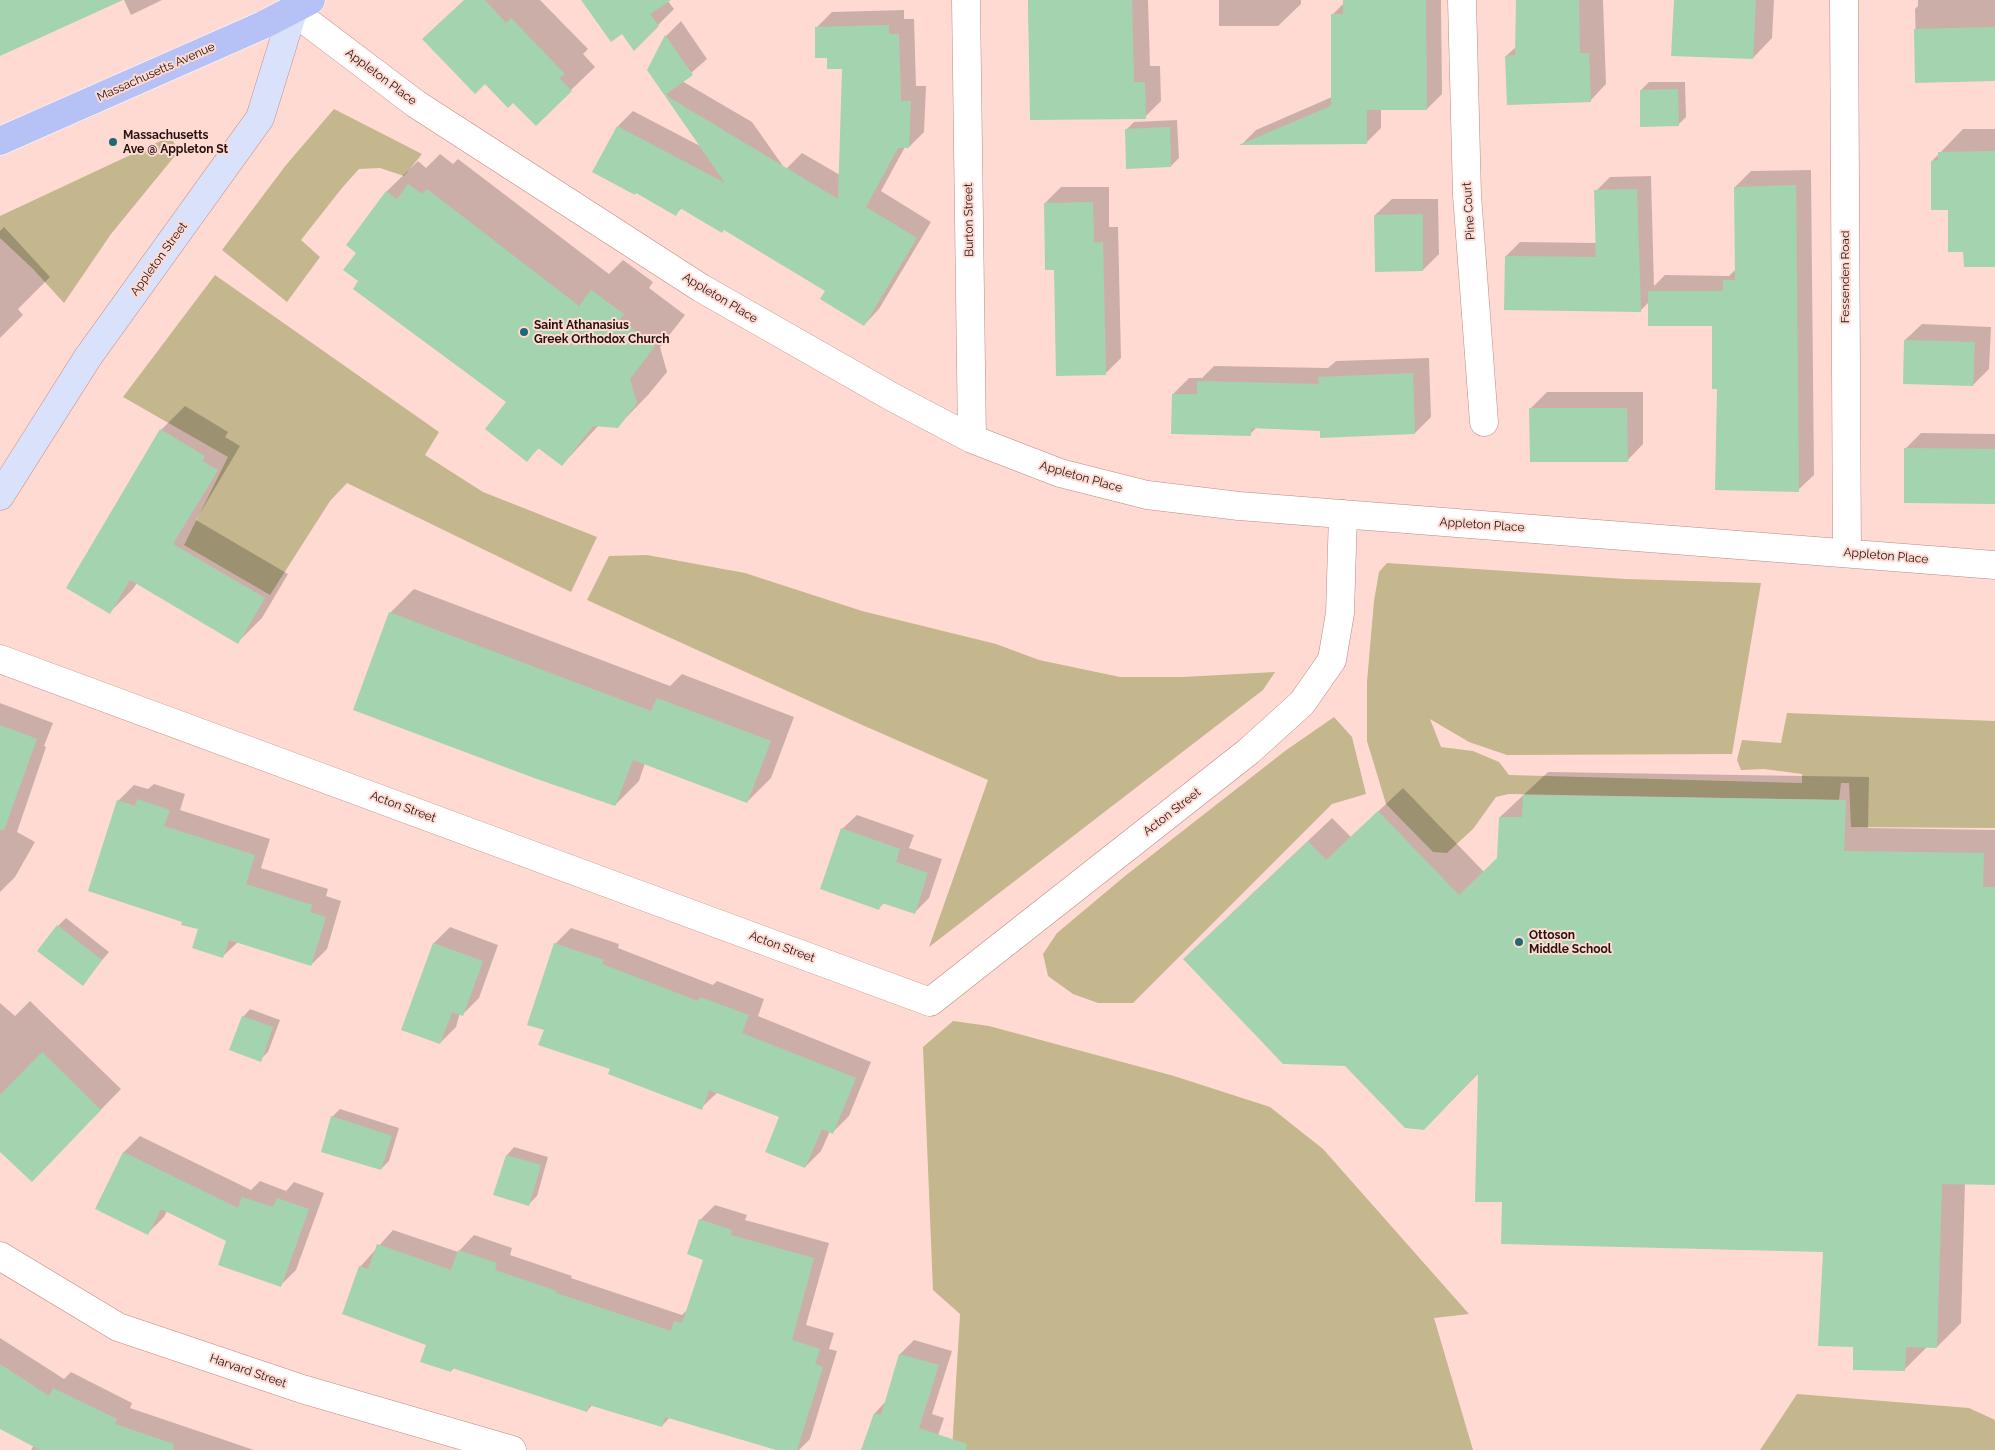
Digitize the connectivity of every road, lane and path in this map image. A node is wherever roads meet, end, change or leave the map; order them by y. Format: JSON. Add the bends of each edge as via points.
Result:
{"nodes":[{"id":1,"x":966,"y":0,"type":"edge"},
{"id":2,"x":1462,"y":0,"type":"edge"},
{"id":3,"x":1844,"y":0,"type":"edge"},
{"id":4,"x":302,"y":5,"type":"edge"},
{"id":5,"x":0,"y":141,"type":"edge"},
{"id":6,"x":1484,"y":422,"type":"dead end"},
{"id":7,"x":972,"y":439,"type":"junction"},
{"id":8,"x":0,"y":496,"type":"edge"},
{"id":9,"x":1343,"y":514,"type":"junction"},
{"id":10,"x":1847,"y":553,"type":"junction"},
{"id":11,"x":1995,"y":565,"type":"edge"},
{"id":12,"x":0,"y":659,"type":"edge"},
{"id":13,"x":0,"y":1256,"type":"edge"},
{"id":14,"x":512,"y":1450,"type":"edge"}],
"edges":[{"from":1,"to":7,"type":"street","name":"Burton Street"},
{"from":2,"to":6,"type":"street","name":"Pine Court","via":[[1467,195]]},
{"from":3,"to":10,"type":"street","name":"Fessenden Road"},
{"from":4,"to":5,"type":"main road","name":"Massachusetts Avenue"},
{"from":4,"to":7,"type":"street","name":"Appleton Place","via":[[416,104],[701,288]]},
{"from":4,"to":8,"type":"street","name":"Appleton Street","via":[[260,118],[88,357]]},
{"from":7,"to":9,"type":"street","name":"Appleton Place","via":[[1060,473],[1147,495]]},
{"from":9,"to":10,"type":"street","name":"Appleton Place"},
{"from":9,"to":12,"type":"street","name":"Acton Street","via":[[1340,613],[1332,660],[1302,702],[1249,751],[930,1002]]},
{"from":10,"to":11,"type":"street","name":"Appleton Place"},
{"from":13,"to":14,"type":"street","name":"Harvard Street","via":[[118,1327],[302,1390]]}]}
